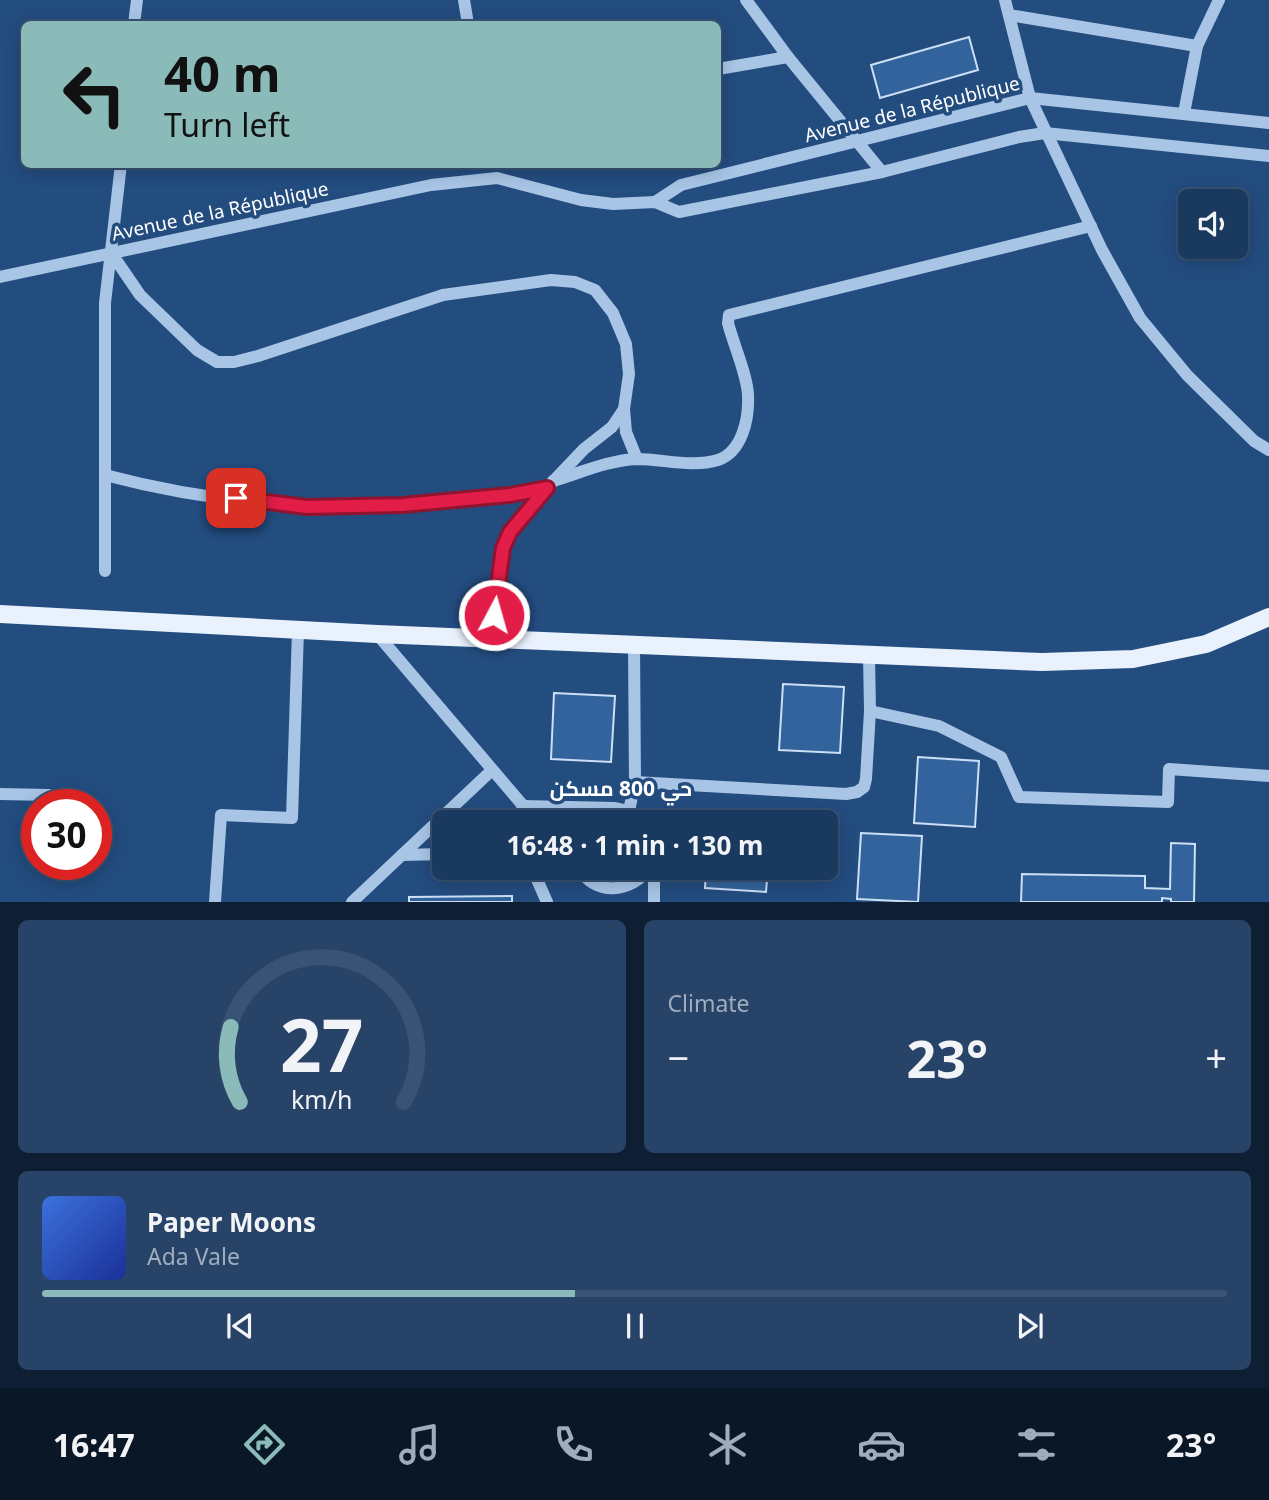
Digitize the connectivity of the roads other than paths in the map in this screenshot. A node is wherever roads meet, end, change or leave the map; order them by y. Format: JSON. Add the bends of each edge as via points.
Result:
{"nodes":[{"id":1,"x":137,"y":0,"type":"edge"},
{"id":2,"x":464,"y":0,"type":"edge"},
{"id":3,"x":746,"y":0,"type":"edge"},
{"id":4,"x":1005,"y":0,"type":"edge"},
{"id":5,"x":1219,"y":0,"type":"edge"},
{"id":6,"x":1009,"y":15,"type":"junction"},
{"id":7,"x":135,"y":21,"type":"edge"},
{"id":8,"x":468,"y":21,"type":"edge"},
{"id":9,"x":1197,"y":46,"type":"junction"},
{"id":10,"x":788,"y":57,"type":"junction"},
{"id":11,"x":721,"y":68,"type":"edge"},
{"id":12,"x":1030,"y":98,"type":"junction"},
{"id":13,"x":1184,"y":113,"type":"junction"},
{"id":14,"x":1269,"y":123,"type":"edge"},
{"id":15,"x":1045,"y":133,"type":"junction"},
{"id":16,"x":859,"y":142,"type":"junction"},
{"id":17,"x":1269,"y":156,"type":"edge"},
{"id":18,"x":121,"y":168,"type":"edge"},
{"id":19,"x":496,"y":168,"type":"edge"},
{"id":20,"x":882,"y":172,"type":"junction"},
{"id":21,"x":497,"y":178,"type":"junction"},
{"id":22,"x":655,"y":202,"type":"junction"},
{"id":23,"x":1091,"y":226,"type":"junction"},
{"id":24,"x":112,"y":254,"type":"junction"},
{"id":25,"x":0,"y":277,"type":"edge"},
{"id":26,"x":624,"y":409,"type":"junction"},
{"id":27,"x":1269,"y":450,"type":"edge"},
{"id":28,"x":637,"y":459,"type":"junction"},
{"id":29,"x":105,"y":475,"type":"junction"},
{"id":30,"x":550,"y":484,"type":"junction"},
{"id":31,"x":105,"y":571,"type":"dead end"},
{"id":32,"x":0,"y":614,"type":"edge"},
{"id":33,"x":1269,"y":617,"type":"edge"},
{"id":34,"x":299,"y":630,"type":"junction"},
{"id":35,"x":377,"y":634,"type":"junction"},
{"id":36,"x":491,"y":639,"type":"junction"},
{"id":37,"x":634,"y":645,"type":"junction"},
{"id":38,"x":869,"y":655,"type":"junction"},
{"id":39,"x":870,"y":711,"type":"junction"},
{"id":40,"x":491,"y":771,"type":"junction"},
{"id":41,"x":1269,"y":776,"type":"edge"},
{"id":42,"x":635,"y":782,"type":"junction"},
{"id":43,"x":0,"y":794,"type":"edge"},
{"id":44,"x":21,"y":794,"type":"edge"},
{"id":45,"x":522,"y":806,"type":"junction"},
{"id":46,"x":615,"y":808,"type":"junction"},
{"id":47,"x":526,"y":810,"type":"edge"},
{"id":48,"x":601,"y":810,"type":"edge"},
{"id":49,"x":624,"y":810,"type":"edge"},
{"id":50,"x":629,"y":810,"type":"edge"},
{"id":51,"x":402,"y":855,"type":"junction"},
{"id":52,"x":432,"y":855,"type":"edge"},
{"id":53,"x":537,"y":880,"type":"edge"},
{"id":54,"x":589,"y":880,"type":"edge"},
{"id":55,"x":590,"y":880,"type":"edge"},
{"id":56,"x":641,"y":880,"type":"edge"},
{"id":57,"x":653,"y":880,"type":"edge"},
{"id":58,"x":215,"y":901,"type":"edge"},
{"id":59,"x":352,"y":901,"type":"edge"},
{"id":60,"x":547,"y":901,"type":"edge"},
{"id":61,"x":608,"y":901,"type":"edge"},
{"id":62,"x":654,"y":901,"type":"edge"}],
"edges":[{"from":1,"to":7,"type":"street"},
{"from":2,"to":8,"type":"street"},
{"from":3,"to":10,"type":"street"},
{"from":4,"to":6,"type":"street"},
{"from":5,"to":9,"type":"street"},
{"from":6,"to":9,"type":"street"},
{"from":6,"to":12,"type":"street"},
{"from":9,"to":13,"type":"street"},
{"from":10,"to":11,"type":"street"},
{"from":10,"to":16,"type":"street"},
{"from":12,"to":13,"type":"street","name":"Avenue de la République"},
{"from":12,"to":15,"type":"street"},
{"from":12,"to":16,"type":"street","name":"Avenue de la République"},
{"from":13,"to":14,"type":"street","name":"Avenue de la République"},
{"from":15,"to":17,"type":"street","name":"Avenue de la République"},
{"from":15,"to":20,"type":"street","name":"Avenue de la République"},
{"from":15,"to":23,"type":"street"},
{"from":16,"to":20,"type":"street"},
{"from":16,"to":22,"type":"street","name":"Avenue de la République","via":[[681,185]]},
{"from":18,"to":24,"type":"street"},
{"from":19,"to":21,"type":"street"},
{"from":20,"to":22,"type":"street","name":"Avenue de la République","via":[[679,212]]},
{"from":21,"to":22,"type":"street","name":"Avenue de la République","via":[[581,200]]},
{"from":21,"to":24,"type":"street","name":"Avenue de la République","via":[[431,185]]},
{"from":23,"to":27,"type":"street","via":[[1140,318],[1187,375]]},
{"from":23,"to":28,"type":"street","via":[[729,315],[749,395],[740,440],[733,451],[695,463]]},
{"from":24,"to":25,"type":"street","name":"Avenue de la République"},
{"from":24,"to":26,"type":"street","via":[[140,295],[197,351],[217,362],[258,356],[443,295],[551,280],[575,282],[595,290],[613,313],[626,344],[629,374]]},
{"from":24,"to":29,"type":"street","via":[[105,303]]},
{"from":26,"to":28,"type":"street","via":[[625,432]]},
{"from":26,"to":30,"type":"street","via":[[612,427]]},
{"from":28,"to":30,"type":"street"},
{"from":29,"to":30,"type":"street","via":[[156,488],[307,507],[456,502]]},
{"from":29,"to":31,"type":"street"},
{"from":30,"to":36,"type":"street","via":[[510,532],[503,548]]},
{"from":32,"to":34,"type":"main road"},
{"from":33,"to":38,"type":"main road","via":[[1206,643],[1133,659],[1042,662]]},
{"from":34,"to":35,"type":"main road"},
{"from":34,"to":58,"type":"street","via":[[292,818],[220,815]]},
{"from":35,"to":36,"type":"main road"},
{"from":35,"to":40,"type":"street"},
{"from":36,"to":37,"type":"main road"},
{"from":37,"to":38,"type":"main road"},
{"from":37,"to":42,"type":"street"},
{"from":38,"to":39,"type":"street"},
{"from":39,"to":41,"type":"street","via":[[939,726],[1001,757],[1019,797],[1168,802],[1169,769]]},
{"from":39,"to":42,"type":"street","via":[[866,779],[857,792]]},
{"from":40,"to":45,"type":"street"},
{"from":40,"to":51,"type":"street"},
{"from":42,"to":50,"type":"street"},
{"from":43,"to":44,"type":"street"},
{"from":45,"to":46,"type":"street"},
{"from":45,"to":47,"type":"street"},
{"from":46,"to":48,"type":"street"},
{"from":46,"to":49,"type":"street"},
{"from":51,"to":52,"type":"street"},
{"from":51,"to":59,"type":"street"},
{"from":53,"to":60,"type":"street"},
{"from":54,"to":61,"type":"street"},
{"from":55,"to":56,"type":"street","via":[[615,890]]},
{"from":57,"to":62,"type":"street"}]}
